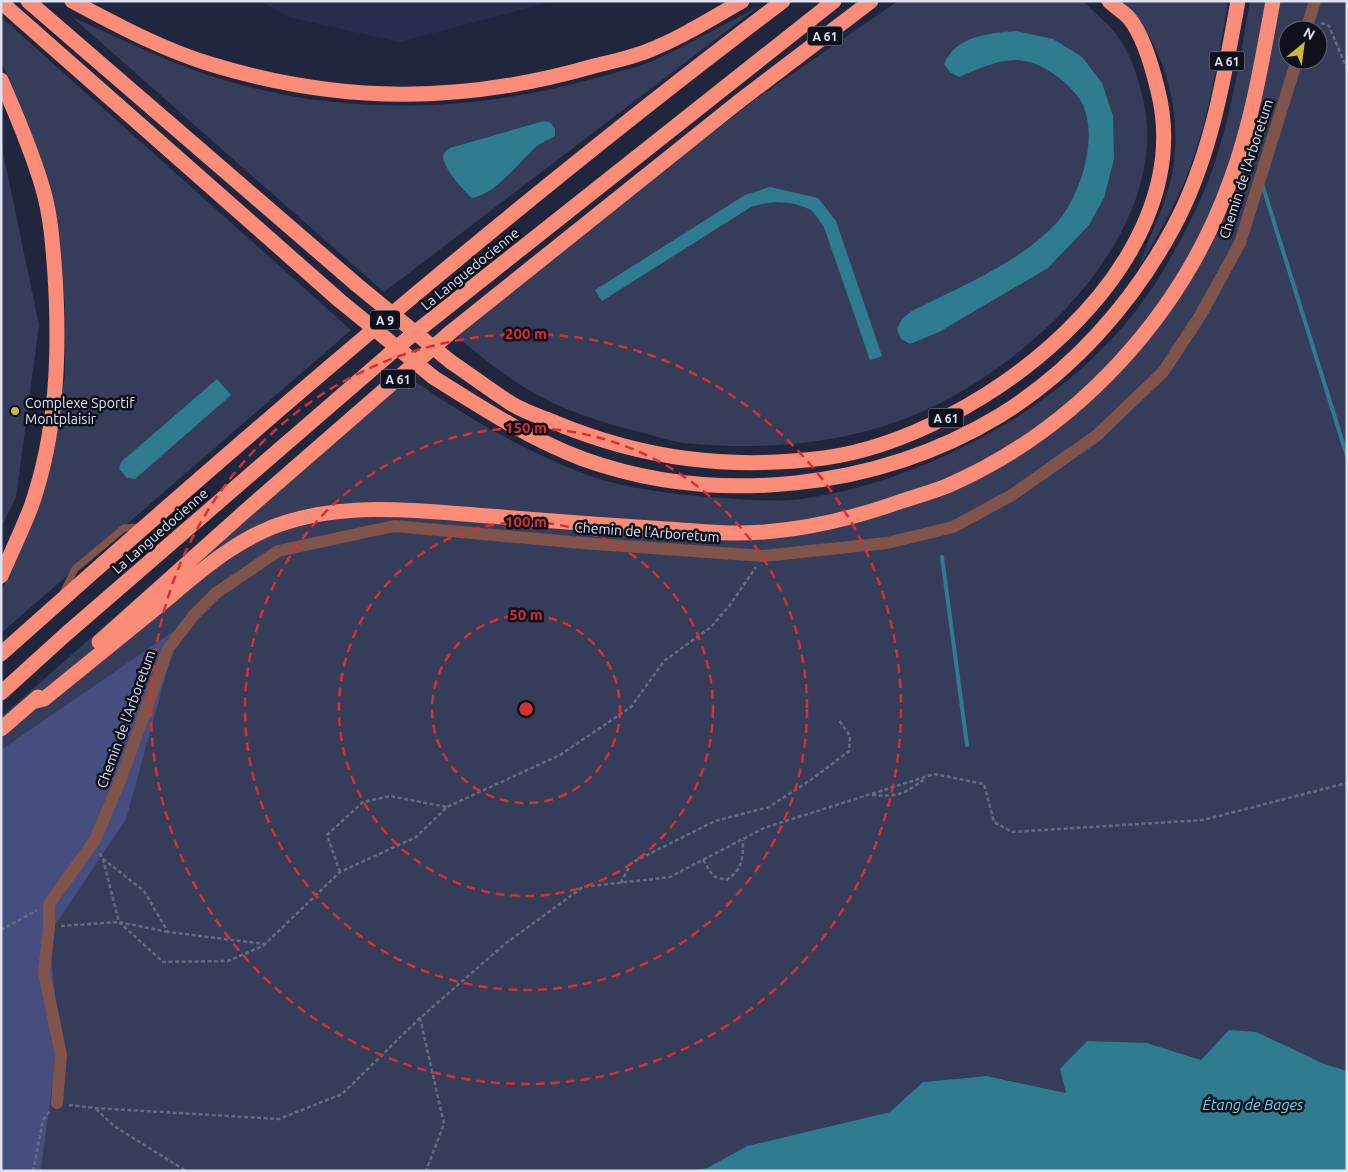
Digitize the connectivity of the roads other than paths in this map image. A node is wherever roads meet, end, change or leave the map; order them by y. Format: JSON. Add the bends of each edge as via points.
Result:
{"nodes":[{"id":1,"x":28,"y":1,"type":"edge"},
{"id":2,"x":72,"y":1,"type":"edge"},
{"id":3,"x":742,"y":1,"type":"edge"},
{"id":4,"x":783,"y":1,"type":"edge"},
{"id":5,"x":834,"y":1,"type":"edge"},
{"id":6,"x":872,"y":1,"type":"edge"},
{"id":7,"x":1109,"y":1,"type":"edge"},
{"id":8,"x":1238,"y":1,"type":"edge"},
{"id":9,"x":1273,"y":1,"type":"edge"},
{"id":10,"x":1315,"y":1,"type":"edge"},
{"id":11,"x":1,"y":2,"type":"edge"},
{"id":12,"x":1309,"y":20,"type":"edge"},
{"id":13,"x":1294,"y":70,"type":"edge"},
{"id":14,"x":1,"y":80,"type":"edge"},
{"id":15,"x":1,"y":576,"type":"edge"},
{"id":16,"x":1,"y":654,"type":"edge"},
{"id":17,"x":1,"y":693,"type":"edge"},
{"id":18,"x":32,"y":702,"type":"junction"},
{"id":19,"x":1,"y":729,"type":"edge"},
{"id":20,"x":57,"y":1103,"type":"road end"}],
"edges":[{"from":1,"to":7,"type":"highway","number":"A 61","bridge":true,"via":[[357,285],[451,362],[514,405],[594,438],[677,459],[749,464],[826,458],[899,439],[955,413],[1017,375],[1082,318],[1126,259],[1150,208],[1164,161],[1164,112],[1151,62],[1130,19]]},
{"from":2,"to":3,"type":"highway","via":[[176,52],[251,75],[307,87],[367,95],[408,96],[524,84],[645,52]]},
{"from":4,"to":16,"type":"highway","name":"La Languedocienne","number":"A 9","via":[[626,122],[424,288]]},
{"from":5,"to":17,"type":"highway","name":"La Languedocienne","number":"A 9","via":[[407,339]]},
{"from":6,"to":18,"type":"highway","number":"A 61","via":[[737,103],[452,331]]},
{"from":8,"to":11,"type":"highway","number":"A 61","bridge":true,"via":[[1226,66],[1198,173],[1174,227],[1148,271],[1095,338],[1053,376],[999,416],[928,451],[857,472],[796,483],[734,486],[676,480],[585,459],[546,444],[434,377],[339,300]]},
{"from":9,"to":18,"type":"highway","via":[[1247,130],[1231,181],[1203,244],[1152,324],[1119,365],[1075,406],[1020,447],[948,485],[868,513],[801,529],[731,533],[389,508],[328,512],[283,523],[242,542],[208,565],[44,699]]},
{"from":10,"to":12,"type":"street"},
{"from":13,"to":20,"type":"street","name":"Chemin de l'Arboretum","via":[[1240,243],[1200,316],[1163,372],[1096,436],[1012,495],[953,527],[887,543],[763,556],[394,526],[278,551],[216,592],[168,649],[95,840],[49,904],[44,972],[61,1055]]},
{"from":14,"to":15,"type":"highway","via":[[43,190],[52,237],[58,364],[46,448],[31,506]]},
{"from":18,"to":19,"type":"highway","number":"A 61"}]}
